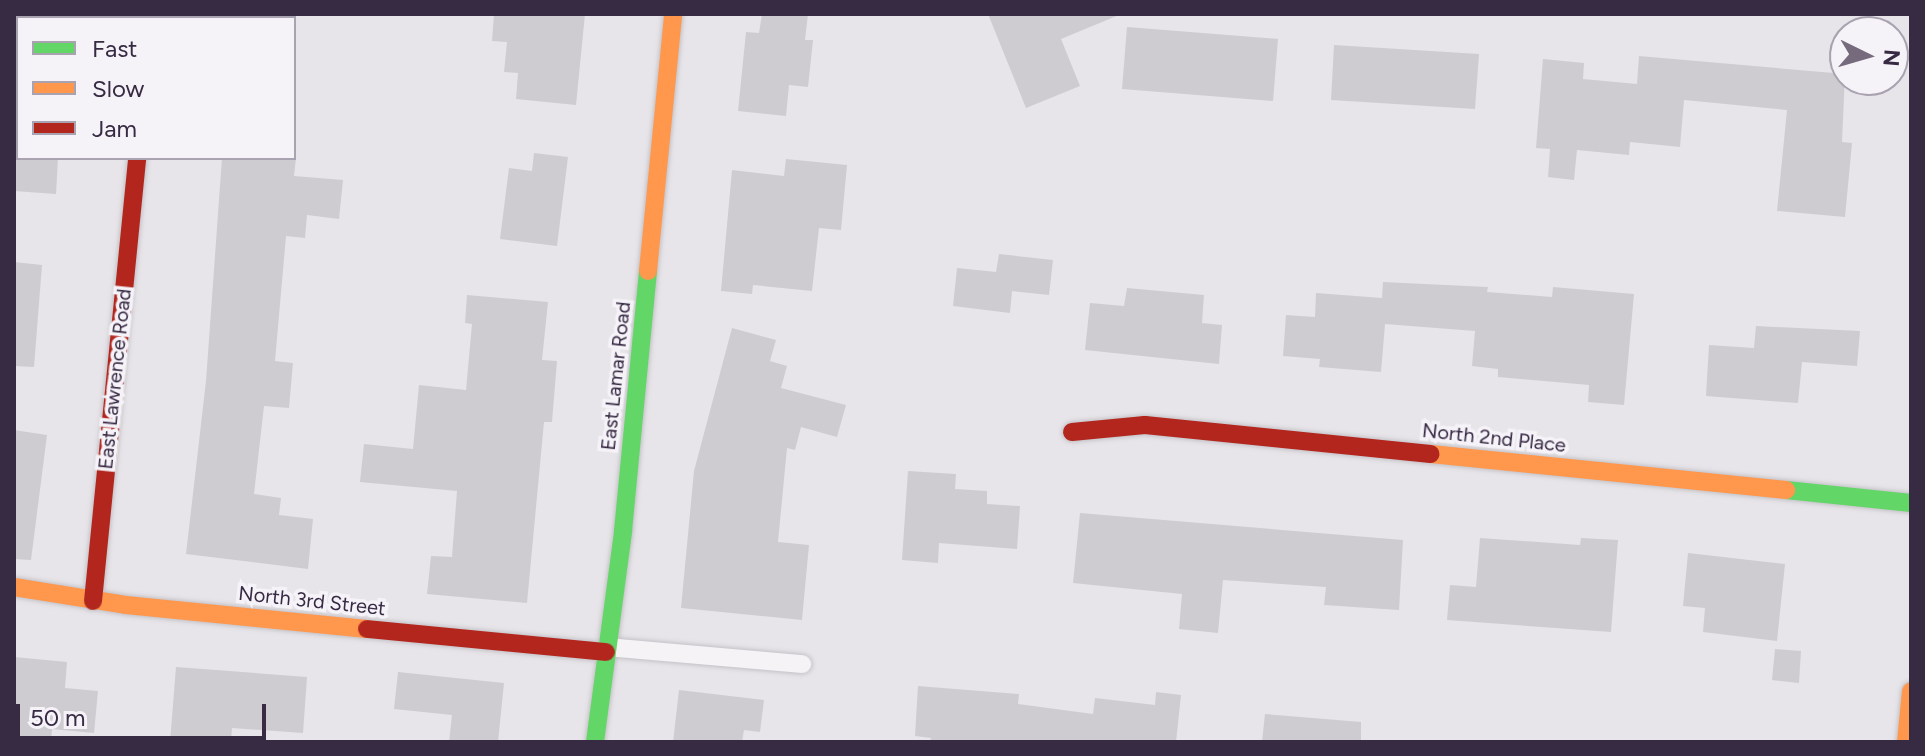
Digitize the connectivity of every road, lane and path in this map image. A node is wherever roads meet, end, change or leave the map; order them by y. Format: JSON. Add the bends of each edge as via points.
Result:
{"nodes":[{"id":1,"x":673,"y":14,"type":"edge"},
{"id":2,"x":137,"y":160,"type":"edge"},
{"id":3,"x":1072,"y":432,"type":"dead end"},
{"id":4,"x":1911,"y":503,"type":"edge"},
{"id":5,"x":14,"y":587,"type":"edge"},
{"id":6,"x":93,"y":601,"type":"junction"},
{"id":7,"x":607,"y":649,"type":"junction"},
{"id":8,"x":802,"y":664,"type":"dead end"},
{"id":9,"x":1911,"y":691,"type":"edge"},
{"id":10,"x":595,"y":742,"type":"edge"},
{"id":11,"x":1906,"y":742,"type":"edge"}],
"edges":[{"from":1,"to":7,"type":"street","name":"East Lamar Road"},
{"from":2,"to":6,"type":"street","name":"East Lawrence Road"},
{"from":3,"to":4,"type":"street","name":"North 2nd Place","via":[[1145,425]]},
{"from":5,"to":6,"type":"street","name":"North 3rd Street"},
{"from":6,"to":7,"type":"street","name":"North 3rd Street"},
{"from":7,"to":8,"type":"lane"},
{"from":7,"to":10,"type":"street","name":"East Lamar Road"},
{"from":9,"to":11,"type":"street"}]}
